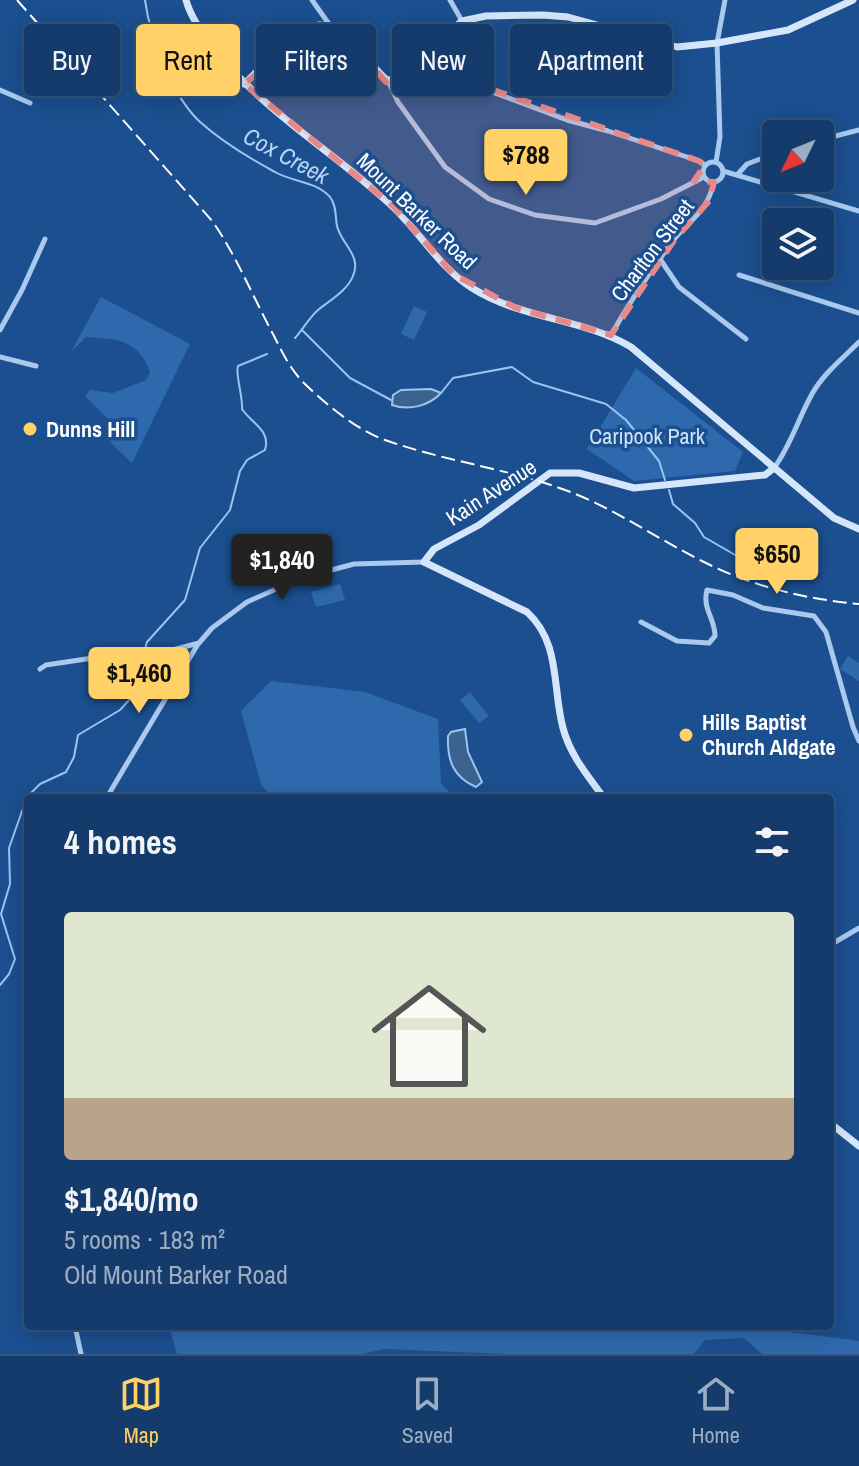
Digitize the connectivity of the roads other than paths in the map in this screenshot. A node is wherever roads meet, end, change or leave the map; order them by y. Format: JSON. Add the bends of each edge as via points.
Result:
{"nodes":[{"id":1,"x":186,"y":0,"type":"edge"},
{"id":2,"x":312,"y":0,"type":"edge"},
{"id":3,"x":450,"y":0,"type":"edge"},
{"id":4,"x":725,"y":0,"type":"edge"},
{"id":5,"x":853,"y":0,"type":"edge"},
{"id":6,"x":462,"y":21,"type":"junction"},
{"id":7,"x":329,"y":24,"type":"edge"},
{"id":8,"x":458,"y":24,"type":"edge"},
{"id":9,"x":717,"y":43,"type":"junction"},
{"id":10,"x":376,"y":68,"type":"edge"},
{"id":11,"x":256,"y":73,"type":"edge"},
{"id":12,"x":392,"y":78,"type":"edge"},
{"id":13,"x":388,"y":81,"type":"junction"},
{"id":14,"x":244,"y":84,"type":"junction"},
{"id":15,"x":0,"y":90,"type":"edge"},
{"id":16,"x":494,"y":93,"type":"edge"},
{"id":17,"x":30,"y":103,"type":"dead end"},
{"id":18,"x":859,"y":130,"type":"edge"},
{"id":19,"x":834,"y":136,"type":"edge"},
{"id":20,"x":762,"y":158,"type":"edge"},
{"id":21,"x":716,"y":162,"type":"junction"},
{"id":22,"x":705,"y":165,"type":"junction"},
{"id":23,"x":723,"y":171,"type":"junction"},
{"id":24,"x":738,"y":174,"type":"junction"},
{"id":25,"x":704,"y":177,"type":"junction"},
{"id":26,"x":714,"y":182,"type":"junction"},
{"id":27,"x":859,"y":211,"type":"edge"},
{"id":28,"x":45,"y":239,"type":"dead end"},
{"id":29,"x":660,"y":259,"type":"junction"},
{"id":30,"x":739,"y":275,"type":"dead end"},
{"id":31,"x":859,"y":313,"type":"edge"},
{"id":32,"x":0,"y":330,"type":"edge"},
{"id":33,"x":611,"y":335,"type":"junction"},
{"id":34,"x":746,"y":339,"type":"dead end"},
{"id":35,"x":859,"y":342,"type":"edge"},
{"id":36,"x":0,"y":357,"type":"edge"},
{"id":37,"x":36,"y":366,"type":"dead end"},
{"id":38,"x":774,"y":468,"type":"junction"},
{"id":39,"x":859,"y":529,"type":"edge"},
{"id":40,"x":424,"y":562,"type":"junction"},
{"id":41,"x":641,"y":622,"type":"dead end"},
{"id":42,"x":199,"y":643,"type":"junction"},
{"id":43,"x":40,"y":669,"type":"dead end"},
{"id":44,"x":856,"y":725,"type":"edge"},
{"id":45,"x":859,"y":741,"type":"edge"},
{"id":46,"x":110,"y":794,"type":"edge"},
{"id":47,"x":601,"y":794,"type":"edge"},
{"id":48,"x":859,"y":928,"type":"edge"},
{"id":49,"x":834,"y":943,"type":"edge"},
{"id":50,"x":834,"y":1126,"type":"edge"},
{"id":51,"x":859,"y":1146,"type":"edge"},
{"id":52,"x":76,"y":1330,"type":"edge"},
{"id":53,"x":81,"y":1354,"type":"edge"}],
"edges":[{"from":1,"to":14,"type":"main road","name":"Mount Barker Road","via":[[194,21]]},
{"from":2,"to":7,"type":"street"},
{"from":3,"to":6,"type":"street"},
{"from":4,"to":9,"type":"street"},
{"from":5,"to":9,"type":"main road","via":[[788,30]]},
{"from":6,"to":8,"type":"main road"},
{"from":6,"to":9,"type":"main road","via":[[486,16],[568,17],[677,47]]},
{"from":9,"to":21,"type":"street"},
{"from":10,"to":13,"type":"main road"},
{"from":11,"to":14,"type":"main road"},
{"from":12,"to":13,"type":"main road"},
{"from":13,"to":25,"type":"street","via":[[445,167],[489,199],[535,215],[595,223]]},
{"from":14,"to":33,"type":"main road","name":"Mount Barker Road","via":[[392,205],[473,289],[516,308]]},
{"from":15,"to":17,"type":"street"},
{"from":16,"to":22,"type":"street"},
{"from":18,"to":19,"type":"street"},
{"from":20,"to":24,"type":"street"},
{"from":21,"to":22,"type":"street"},
{"from":21,"to":23,"type":"street"},
{"from":22,"to":25,"type":"street"},
{"from":23,"to":24,"type":"street"},
{"from":23,"to":26,"type":"street"},
{"from":24,"to":27,"type":"street"},
{"from":25,"to":26,"type":"street"},
{"from":26,"to":29,"type":"street","name":"Charlton Street","via":[[709,201]]},
{"from":28,"to":32,"type":"street"},
{"from":29,"to":33,"type":"street","name":"Charlton Street"},
{"from":29,"to":34,"type":"street","via":[[679,287]]},
{"from":30,"to":31,"type":"street"},
{"from":33,"to":38,"type":"main road","name":"Mount Barker Road"},
{"from":35,"to":38,"type":"street","via":[[812,394]]},
{"from":36,"to":37,"type":"street"},
{"from":38,"to":39,"type":"main road","name":"Mount Barker Road","via":[[834,518]]},
{"from":38,"to":40,"type":"main road","name":"Kain Avenue","via":[[765,475],[634,488],[579,473],[550,473],[479,525],[434,549]]},
{"from":40,"to":42,"type":"street","via":[[354,564],[301,578],[247,602]]},
{"from":40,"to":47,"type":"main road","via":[[527,612],[540,624],[550,642],[563,729],[572,754]]},
{"from":41,"to":44,"type":"street","via":[[677,641],[709,643],[715,627],[706,610],[707,590],[763,608],[814,616],[826,632]]},
{"from":42,"to":43,"type":"street"},
{"from":42,"to":46,"type":"street"},
{"from":44,"to":45,"type":"street"},
{"from":48,"to":49,"type":"street"},
{"from":50,"to":51,"type":"main road"},
{"from":52,"to":53,"type":"street"}]}
